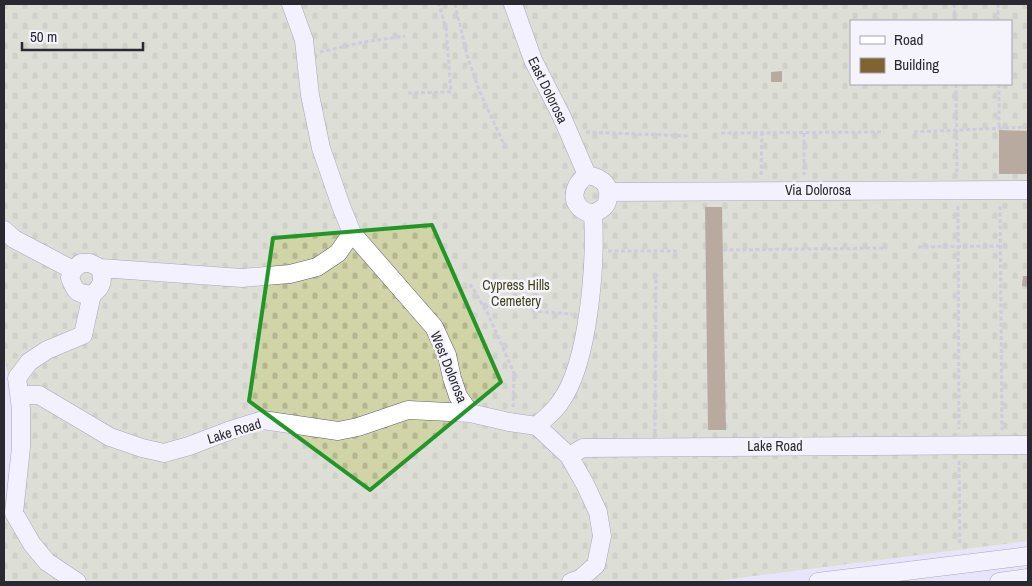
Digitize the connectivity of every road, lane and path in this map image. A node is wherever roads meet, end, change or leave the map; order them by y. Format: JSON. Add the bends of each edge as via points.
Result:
{"nodes":[{"id":1,"x":291,"y":4,"type":"edge"},
{"id":2,"x":439,"y":4,"type":"edge"},
{"id":3,"x":455,"y":4,"type":"edge"},
{"id":4,"x":513,"y":4,"type":"edge"},
{"id":5,"x":954,"y":4,"type":"edge"},
{"id":6,"x":998,"y":4,"type":"edge"},
{"id":7,"x":955,"y":20,"type":"edge"},
{"id":8,"x":998,"y":20,"type":"edge"},
{"id":9,"x":405,"y":36,"type":"dead end"},
{"id":10,"x":305,"y":56,"type":"junction"},
{"id":11,"x":956,"y":85,"type":"edge"},
{"id":12,"x":998,"y":85,"type":"edge"},
{"id":13,"x":408,"y":93,"type":"dead end"},
{"id":14,"x":999,"y":127,"type":"junction"},
{"id":15,"x":1028,"y":127,"type":"edge"},
{"id":16,"x":957,"y":129,"type":"junction"},
{"id":17,"x":568,"y":131,"type":"junction"},
{"id":18,"x":884,"y":132,"type":"dead end"},
{"id":19,"x":914,"y":132,"type":"dead end"},
{"id":20,"x":721,"y":133,"type":"dead end"},
{"id":21,"x":762,"y":133,"type":"junction"},
{"id":22,"x":804,"y":133,"type":"junction"},
{"id":23,"x":688,"y":136,"type":"dead end"},
{"id":24,"x":506,"y":149,"type":"dead end"},
{"id":25,"x":587,"y":175,"type":"junction"},
{"id":26,"x":958,"y":189,"type":"junction"},
{"id":27,"x":1000,"y":189,"type":"junction"},
{"id":28,"x":805,"y":190,"type":"junction"},
{"id":29,"x":1028,"y":190,"type":"edge"},
{"id":30,"x":760,"y":191,"type":"junction"},
{"id":31,"x":609,"y":192,"type":"junction"},
{"id":32,"x":593,"y":214,"type":"junction"},
{"id":33,"x":4,"y":230,"type":"edge"},
{"id":34,"x":352,"y":234,"type":"junction"},
{"id":35,"x":1001,"y":246,"type":"junction"},
{"id":36,"x":918,"y":247,"type":"dead end"},
{"id":37,"x":958,"y":247,"type":"junction"},
{"id":38,"x":888,"y":248,"type":"dead end"},
{"id":39,"x":680,"y":250,"type":"dead end"},
{"id":40,"x":723,"y":250,"type":"dead end"},
{"id":41,"x":604,"y":251,"type":"dead end"},
{"id":42,"x":100,"y":268,"type":"junction"},
{"id":43,"x":73,"y":270,"type":"junction"},
{"id":44,"x":656,"y":274,"type":"dead end"},
{"id":45,"x":470,"y":284,"type":"dead end"},
{"id":46,"x":92,"y":294,"type":"junction"},
{"id":47,"x":484,"y":306,"type":"junction"},
{"id":48,"x":587,"y":315,"type":"junction"},
{"id":49,"x":29,"y":362,"type":"junction"},
{"id":50,"x":19,"y":395,"type":"junction"},
{"id":51,"x":39,"y":395,"type":"junction"},
{"id":52,"x":470,"y":413,"type":"junction"},
{"id":53,"x":513,"y":423,"type":"junction"},
{"id":54,"x":537,"y":426,"type":"junction"},
{"id":55,"x":959,"y":445,"type":"junction"},
{"id":56,"x":1002,"y":445,"type":"junction"},
{"id":57,"x":1028,"y":445,"type":"edge"},
{"id":58,"x":655,"y":446,"type":"junction"},
{"id":59,"x":569,"y":456,"type":"junction"},
{"id":60,"x":960,"y":545,"type":"dead end"},
{"id":61,"x":1028,"y":556,"type":"edge"},
{"id":62,"x":1028,"y":578,"type":"edge"},
{"id":63,"x":77,"y":582,"type":"edge"},
{"id":64,"x":571,"y":582,"type":"edge"},
{"id":65,"x":818,"y":582,"type":"edge"},
{"id":66,"x":998,"y":582,"type":"edge"}],
"edges":[{"from":1,"to":10,"type":"street","name":"West Dolorosa","via":[[304,40]]},
{"from":2,"to":13,"type":"path","via":[[446,28],[452,92]]},
{"from":3,"to":24,"type":"path","via":[[476,81]]},
{"from":4,"to":17,"type":"street","name":"East Dolorosa","via":[[533,60]]},
{"from":5,"to":7,"type":"path"},
{"from":6,"to":8,"type":"path"},
{"from":9,"to":10,"type":"path"},
{"from":10,"to":34,"type":"street","name":"West Dolorosa","via":[[321,148]]},
{"from":11,"to":16,"type":"path"},
{"from":12,"to":14,"type":"path"},
{"from":14,"to":15,"type":"path"},
{"from":14,"to":16,"type":"path"},
{"from":16,"to":19,"type":"path"},
{"from":16,"to":26,"type":"path"},
{"from":17,"to":23,"type":"path"},
{"from":17,"to":25,"type":"street","name":"East Dolorosa"},
{"from":18,"to":22,"type":"path"},
{"from":20,"to":21,"type":"path"},
{"from":21,"to":22,"type":"path"},
{"from":21,"to":30,"type":"path"},
{"from":22,"to":28,"type":"path"},
{"from":25,"to":31,"type":"street","via":[[597,177],[606,184]]},
{"from":25,"to":32,"type":"street","via":[[575,188],[575,199],[578,207]]},
{"from":26,"to":27,"type":"street","name":"Via Dolorosa"},
{"from":26,"to":28,"type":"street","name":"Via Dolorosa"},
{"from":26,"to":37,"type":"path"},
{"from":27,"to":29,"type":"street","name":"Via Dolorosa"},
{"from":27,"to":35,"type":"path"},
{"from":28,"to":30,"type":"street","name":"Via Dolorosa"},
{"from":30,"to":31,"type":"street","name":"Via Dolorosa"},
{"from":31,"to":32,"type":"street","via":[[603,208]]},
{"from":32,"to":48,"type":"street","via":[[594,242]]},
{"from":33,"to":43,"type":"street","via":[[14,239]]},
{"from":34,"to":42,"type":"street","via":[[338,253],[317,267],[290,274],[242,278]]},
{"from":34,"to":52,"type":"street","name":"West Dolorosa","via":[[434,327],[447,355],[458,396]]},
{"from":35,"to":37,"type":"path"},
{"from":35,"to":56,"type":"path"},
{"from":36,"to":37,"type":"path"},
{"from":37,"to":55,"type":"path"},
{"from":38,"to":40,"type":"path"},
{"from":39,"to":41,"type":"path"},
{"from":42,"to":43,"type":"street","via":[[81,262]]},
{"from":42,"to":46,"type":"street","via":[[102,284]]},
{"from":43,"to":46,"type":"street","via":[[70,278],[77,291],[82,295]]},
{"from":44,"to":58,"type":"path"},
{"from":45,"to":47,"type":"path"},
{"from":46,"to":49,"type":"street","via":[[83,335],[47,350]]},
{"from":47,"to":48,"type":"path","via":[[534,304],[531,311]]},
{"from":47,"to":53,"type":"path","via":[[514,373]]},
{"from":48,"to":54,"type":"street","via":[[574,375],[561,401]]},
{"from":49,"to":50,"type":"street","via":[[17,378]]},
{"from":49,"to":51,"type":"street","via":[[29,379]]},
{"from":50,"to":51,"type":"street"},
{"from":50,"to":63,"type":"street","via":[[21,448],[14,513],[47,562]]},
{"from":51,"to":52,"type":"street","name":"Lake Road","via":[[110,437],[164,453],[263,420],[338,431],[408,410]]},
{"from":52,"to":53,"type":"street","name":"West Dolorosa"},
{"from":53,"to":54,"type":"street","name":"West Dolorosa"},
{"from":54,"to":59,"type":"street"},
{"from":55,"to":56,"type":"street","name":"Lake Road"},
{"from":55,"to":58,"type":"street","name":"Lake Road"},
{"from":55,"to":60,"type":"path"},
{"from":56,"to":57,"type":"street","name":"Lake Road"},
{"from":58,"to":59,"type":"street","name":"Lake Road","via":[[583,448]]},
{"from":59,"to":64,"type":"street","via":[[598,512],[602,536],[596,565],[580,579]]},
{"from":61,"to":65,"type":"street"},
{"from":62,"to":66,"type":"street"}]}
